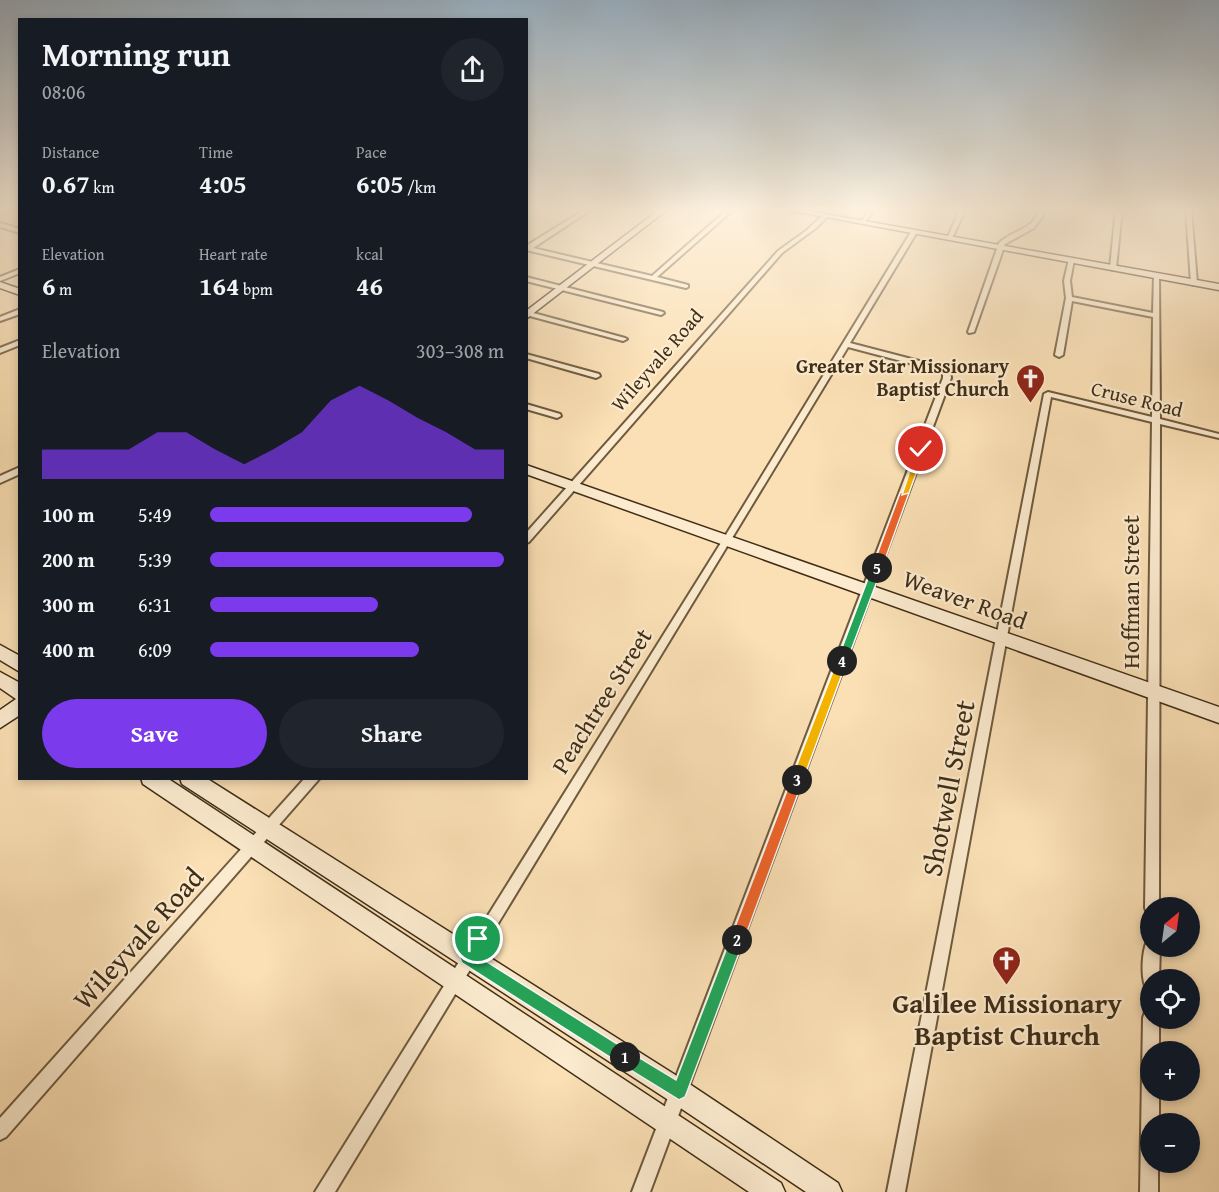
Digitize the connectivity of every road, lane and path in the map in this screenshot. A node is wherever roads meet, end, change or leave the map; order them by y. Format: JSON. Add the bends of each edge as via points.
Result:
{"nodes":[{"id":1,"x":586,"y":265,"type":"edge"},
{"id":2,"x":595,"y":265,"type":"edge"},
{"id":3,"x":668,"y":265,"type":"edge"},
{"id":4,"x":769,"y":265,"type":"edge"},
{"id":5,"x":894,"y":265,"type":"edge"},
{"id":6,"x":996,"y":265,"type":"edge"},
{"id":7,"x":1070,"y":265,"type":"edge"},
{"id":8,"x":1093,"y":265,"type":"edge"},
{"id":9,"x":1113,"y":265,"type":"edge"},
{"id":10,"x":1193,"y":265,"type":"edge"},
{"id":11,"x":1113,"y":268,"type":"junction"},
{"id":12,"x":18,"y":272,"type":"edge"},
{"id":13,"x":1157,"y":276,"type":"junction"},
{"id":14,"x":653,"y":278,"type":"junction"},
{"id":15,"x":0,"y":279,"type":"edge"},
{"id":16,"x":528,"y":280,"type":"edge"},
{"id":17,"x":1194,"y":283,"type":"junction"},
{"id":18,"x":0,"y":285,"type":"edge"},
{"id":19,"x":686,"y":286,"type":"dead end"},
{"id":20,"x":558,"y":287,"type":"junction"},
{"id":21,"x":1219,"y":287,"type":"edge"},
{"id":22,"x":18,"y":291,"type":"edge"},
{"id":23,"x":1069,"y":298,"type":"junction"},
{"id":24,"x":528,"y":311,"type":"edge"},
{"id":25,"x":18,"y":312,"type":"edge"},
{"id":26,"x":528,"y":312,"type":"edge"},
{"id":27,"x":661,"y":313,"type":"dead end"},
{"id":28,"x":1157,"y":316,"type":"junction"},
{"id":29,"x":0,"y":319,"type":"edge"},
{"id":30,"x":971,"y":332,"type":"dead end"},
{"id":31,"x":623,"y":339,"type":"dead end"},
{"id":32,"x":18,"y":343,"type":"edge"},
{"id":33,"x":845,"y":344,"type":"junction"},
{"id":34,"x":0,"y":351,"type":"edge"},
{"id":35,"x":1059,"y":354,"type":"dead end"},
{"id":36,"x":528,"y":357,"type":"edge"},
{"id":37,"x":596,"y":376,"type":"dead end"},
{"id":38,"x":1048,"y":394,"type":"joint"},
{"id":39,"x":528,"y":407,"type":"edge"},
{"id":40,"x":557,"y":416,"type":"dead end"},
{"id":41,"x":1156,"y":421,"type":"junction"},
{"id":42,"x":1219,"y":436,"type":"edge"},
{"id":43,"x":528,"y":470,"type":"edge"},
{"id":44,"x":18,"y":471,"type":"edge"},
{"id":45,"x":0,"y":480,"type":"edge"},
{"id":46,"x":575,"y":486,"type":"junction"},
{"id":47,"x":528,"y":538,"type":"edge"},
{"id":48,"x":727,"y":540,"type":"junction"},
{"id":49,"x":869,"y":590,"type":"junction"},
{"id":50,"x":1002,"y":637,"type":"junction"},
{"id":51,"x":0,"y":651,"type":"edge"},
{"id":52,"x":18,"y":664,"type":"edge"},
{"id":53,"x":0,"y":679,"type":"edge"},
{"id":54,"x":18,"y":692,"type":"edge"},
{"id":55,"x":1155,"y":692,"type":"junction"},
{"id":56,"x":18,"y":694,"type":"edge"},
{"id":57,"x":18,"y":706,"type":"edge"},
{"id":58,"x":0,"y":708,"type":"edge"},
{"id":59,"x":1219,"y":715,"type":"edge"},
{"id":60,"x":0,"y":720,"type":"edge"},
{"id":61,"x":154,"y":780,"type":"edge"},
{"id":62,"x":191,"y":780,"type":"edge"},
{"id":63,"x":312,"y":780,"type":"edge"},
{"id":64,"x":261,"y":838,"type":"junction"},
{"id":65,"x":1152,"y":897,"type":"edge"},
{"id":66,"x":467,"y":958,"type":"junction"},
{"id":67,"x":454,"y":979,"type":"junction"},
{"id":68,"x":1151,"y":1029,"type":"edge"},
{"id":69,"x":679,"y":1092,"type":"junction"},
{"id":70,"x":668,"y":1122,"type":"junction"},
{"id":71,"x":0,"y":1131,"type":"edge"},
{"id":72,"x":324,"y":1192,"type":"edge"},
{"id":73,"x":641,"y":1192,"type":"edge"},
{"id":74,"x":772,"y":1192,"type":"edge"},
{"id":75,"x":829,"y":1192,"type":"edge"},
{"id":76,"x":896,"y":1192,"type":"edge"},
{"id":77,"x":1149,"y":1192,"type":"edge"}],
"edges":[{"from":1,"to":20,"type":"main road"},
{"from":2,"to":14,"type":"street"},
{"from":3,"to":14,"type":"street"},
{"from":4,"to":46,"type":"street","name":"Wileyvale Road"},
{"from":5,"to":33,"type":"street","name":"Peachtree Street"},
{"from":6,"to":30,"type":"street"},
{"from":7,"to":23,"type":"street"},
{"from":8,"to":11,"type":"main road"},
{"from":9,"to":11,"type":"street"},
{"from":10,"to":17,"type":"street"},
{"from":11,"to":13,"type":"main road"},
{"from":12,"to":15,"type":"street"},
{"from":13,"to":17,"type":"main road"},
{"from":13,"to":28,"type":"street","name":"Hoffman Street"},
{"from":14,"to":19,"type":"street"},
{"from":16,"to":20,"type":"street"},
{"from":17,"to":21,"type":"main road"},
{"from":18,"to":22,"type":"main road"},
{"from":20,"to":24,"type":"main road"},
{"from":20,"to":27,"type":"street"},
{"from":23,"to":28,"type":"street"},
{"from":23,"to":35,"type":"street"},
{"from":25,"to":29,"type":"street"},
{"from":26,"to":31,"type":"street"},
{"from":28,"to":41,"type":"street","name":"Hoffman Street"},
{"from":32,"to":34,"type":"street"},
{"from":33,"to":48,"type":"street","name":"Peachtree Street"},
{"from":33,"to":49,"type":"street","via":[[947,371]]},
{"from":36,"to":37,"type":"street"},
{"from":38,"to":41,"type":"street","name":"Cruse Road"},
{"from":38,"to":50,"type":"street","name":"Shotwell Street"},
{"from":39,"to":40,"type":"street"},
{"from":41,"to":42,"type":"street","name":"Cruse Road"},
{"from":41,"to":55,"type":"street","name":"Hoffman Street"},
{"from":43,"to":46,"type":"main road","name":"Weaver Road"},
{"from":44,"to":45,"type":"street"},
{"from":46,"to":47,"type":"street","name":"Wileyvale Road"},
{"from":46,"to":48,"type":"main road","name":"Weaver Road"},
{"from":48,"to":49,"type":"main road","name":"Weaver Road"},
{"from":48,"to":66,"type":"street","name":"Peachtree Street"},
{"from":49,"to":50,"type":"main road","name":"Weaver Road"},
{"from":49,"to":69,"type":"street"},
{"from":50,"to":55,"type":"main road","name":"Weaver Road"},
{"from":50,"to":76,"type":"street","name":"Shotwell Street"},
{"from":51,"to":52,"type":"main road"},
{"from":53,"to":54,"type":"main road"},
{"from":55,"to":59,"type":"main road","name":"Weaver Road"},
{"from":55,"to":65,"type":"street","name":"Hoffman Street"},
{"from":56,"to":58,"type":"main road"},
{"from":57,"to":60,"type":"main road"},
{"from":61,"to":64,"type":"main road"},
{"from":62,"to":64,"type":"main road"},
{"from":63,"to":64,"type":"street","name":"Wileyvale Road"},
{"from":64,"to":66,"type":"main road"},
{"from":64,"to":67,"type":"main road"},
{"from":64,"to":71,"type":"street","name":"Wileyvale Road"},
{"from":66,"to":67,"type":"street","name":"Peachtree Street"},
{"from":66,"to":69,"type":"main road"},
{"from":67,"to":70,"type":"main road"},
{"from":67,"to":72,"type":"street","name":"Peachtree Street"},
{"from":68,"to":77,"type":"street"},
{"from":69,"to":70,"type":"street"},
{"from":69,"to":75,"type":"main road"},
{"from":70,"to":73,"type":"street"},
{"from":70,"to":74,"type":"main road"}]}
